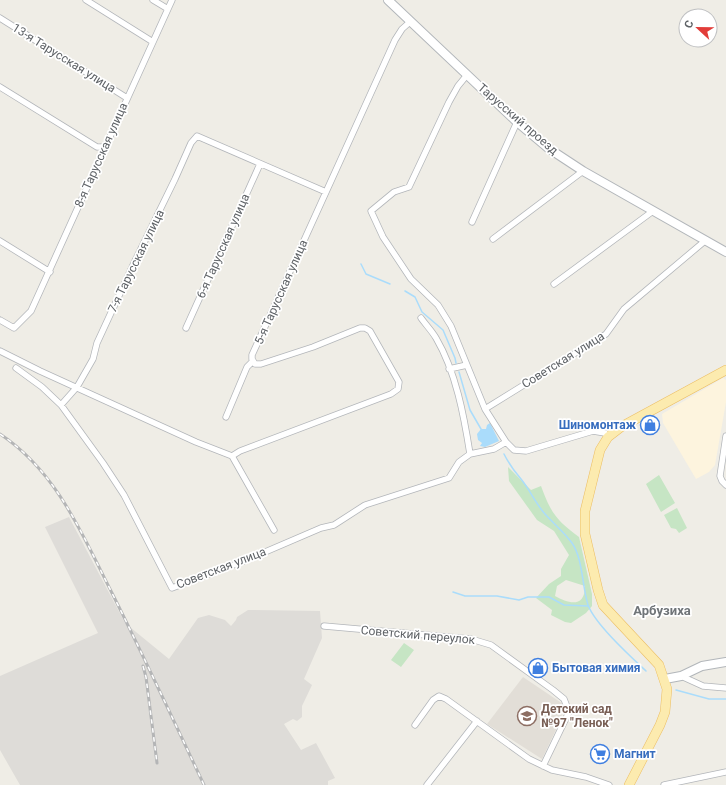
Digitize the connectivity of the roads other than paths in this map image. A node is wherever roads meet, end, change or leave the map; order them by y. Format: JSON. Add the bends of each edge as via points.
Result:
{"nodes":[{"id":1,"x":86,"y":0,"type":"edge"},
{"id":2,"x":153,"y":0,"type":"edge"},
{"id":3,"x":172,"y":0,"type":"edge"},
{"id":4,"x":388,"y":0,"type":"edge"},
{"id":5,"x":168,"y":9,"type":"junction"},
{"id":6,"x":0,"y":18,"type":"edge"},
{"id":7,"x":411,"y":21,"type":"junction"},
{"id":8,"x":153,"y":42,"type":"junction"},
{"id":9,"x":467,"y":75,"type":"junction"},
{"id":10,"x":0,"y":87,"type":"edge"},
{"id":11,"x":127,"y":98,"type":"junction"},
{"id":12,"x":517,"y":122,"type":"junction"},
{"id":13,"x":105,"y":147,"type":"junction"},
{"id":14,"x":260,"y":164,"type":"junction"},
{"id":15,"x":583,"y":171,"type":"junction"},
{"id":16,"x":326,"y":192,"type":"junction"},
{"id":17,"x":653,"y":211,"type":"junction"},
{"id":18,"x":472,"y":222,"type":"dead end"},
{"id":19,"x":493,"y":239,"type":"dead end"},
{"id":20,"x":706,"y":240,"type":"junction"},
{"id":21,"x":0,"y":241,"type":"edge"},
{"id":22,"x":726,"y":252,"type":"edge"},
{"id":23,"x":50,"y":272,"type":"junction"},
{"id":24,"x":554,"y":284,"type":"dead end"},
{"id":25,"x":421,"y":318,"type":"dead end"},
{"id":26,"x":3,"y":322,"type":"edge"},
{"id":27,"x":0,"y":328,"type":"edge"},
{"id":28,"x":186,"y":328,"type":"dead end"},
{"id":29,"x":0,"y":351,"type":"edge"},
{"id":30,"x":253,"y":361,"type":"junction"},
{"id":31,"x":466,"y":365,"type":"junction"},
{"id":32,"x":16,"y":368,"type":"dead end"},
{"id":33,"x":449,"y":369,"type":"junction"},
{"id":34,"x":726,"y":370,"type":"edge"},
{"id":35,"x":78,"y":387,"type":"junction"},
{"id":36,"x":61,"y":405,"type":"junction"},
{"id":37,"x":485,"y":409,"type":"junction"},
{"id":38,"x":226,"y":417,"type":"dead end"},
{"id":39,"x":726,"y":436,"type":"edge"},
{"id":40,"x":608,"y":437,"type":"junction"},
{"id":41,"x":506,"y":442,"type":"junction"},
{"id":42,"x":470,"y":454,"type":"junction"},
{"id":43,"x":232,"y":456,"type":"junction"},
{"id":44,"x":726,"y":485,"type":"edge"},
{"id":45,"x":274,"y":530,"type":"dead end"},
{"id":46,"x":324,"y":626,"type":"dead end"},
{"id":47,"x":726,"y":662,"type":"edge"},
{"id":48,"x":681,"y":676,"type":"junction"},
{"id":49,"x":665,"y":679,"type":"junction"},
{"id":50,"x":726,"y":688,"type":"edge"},
{"id":51,"x":477,"y":721,"type":"junction"},
{"id":52,"x":415,"y":724,"type":"dead end"},
{"id":53,"x":543,"y":766,"type":"junction"},
{"id":54,"x":726,"y":772,"type":"edge"},
{"id":55,"x":427,"y":785,"type":"edge"},
{"id":56,"x":609,"y":785,"type":"edge"},
{"id":57,"x":629,"y":785,"type":"edge"},
{"id":58,"x":664,"y":785,"type":"edge"}],
"edges":[{"from":1,"to":8,"type":"street"},
{"from":2,"to":5,"type":"street"},
{"from":3,"to":5,"type":"street","name":"8-я Тарусская улица"},
{"from":4,"to":7,"type":"street","name":"Тарусский проезд"},
{"from":5,"to":8,"type":"street","name":"8-я Тарусская улица"},
{"from":6,"to":11,"type":"street","name":"13-я Тарусская улица"},
{"from":7,"to":9,"type":"street","name":"Тарусский проезд"},
{"from":7,"to":16,"type":"street","name":"5-я Тарусская улица","via":[[395,40]]},
{"from":8,"to":11,"type":"street","name":"8-я Тарусская улица"},
{"from":9,"to":12,"type":"street","name":"Тарусский проезд"},
{"from":9,"to":31,"type":"street","via":[[449,102],[409,187],[394,192],[371,211],[383,237],[411,279],[438,305],[451,326]]},
{"from":10,"to":13,"type":"street","via":[[97,146]]},
{"from":11,"to":13,"type":"street","name":"8-я Тарусская улица"},
{"from":12,"to":15,"type":"street","name":"Тарусский проезд","via":[[548,148]]},
{"from":12,"to":18,"type":"street"},
{"from":13,"to":23,"type":"street","name":"8-я Тарусская улица"},
{"from":14,"to":16,"type":"street"},
{"from":14,"to":28,"type":"street","name":"6-я Тарусская улица"},
{"from":14,"to":35,"type":"street","name":"7-я Тарусская улица","via":[[197,136],[191,143],[97,343],[93,360]]},
{"from":15,"to":17,"type":"street","name":"Тарусский проезд"},
{"from":15,"to":19,"type":"street"},
{"from":16,"to":30,"type":"street","name":"5-я Тарусская улица","via":[[252,355]]},
{"from":17,"to":20,"type":"street","name":"Тарусский проезд"},
{"from":17,"to":24,"type":"street"},
{"from":20,"to":22,"type":"street","name":"Тарусский проезд"},
{"from":20,"to":37,"type":"street","name":"Советская улица","via":[[624,309],[606,334]]},
{"from":21,"to":23,"type":"street"},
{"from":23,"to":26,"type":"street","name":"8-я Тарусская улица","via":[[31,311],[14,328]]},
{"from":25,"to":33,"type":"street","via":[[436,338]]},
{"from":26,"to":27,"type":"street"},
{"from":29,"to":35,"type":"street"},
{"from":30,"to":38,"type":"street","via":[[247,367]]},
{"from":30,"to":43,"type":"street","name":"5-я Тарусская улица","via":[[255,364],[261,364],[365,328],[370,331],[399,382],[398,389],[391,394]]},
{"from":31,"to":33,"type":"street"},
{"from":31,"to":37,"type":"street"},
{"from":32,"to":36,"type":"street","name":"Советская улица"},
{"from":33,"to":42,"type":"street","via":[[464,421]]},
{"from":34,"to":40,"type":"main road","via":[[621,427]]},
{"from":35,"to":36,"type":"street","name":"7-я Тарусская улица"},
{"from":35,"to":43,"type":"street"},
{"from":36,"to":42,"type":"street","name":"Советская улица","via":[[124,495],[172,588],[334,525],[365,505],[449,478],[459,462]]},
{"from":37,"to":41,"type":"street"},
{"from":39,"to":44,"type":"street","via":[[720,476]]},
{"from":40,"to":41,"type":"street","via":[[605,433],[593,431],[526,451],[514,450]]},
{"from":40,"to":49,"type":"main road","via":[[595,465],[585,511],[591,564],[603,605],[650,654],[659,665]]},
{"from":41,"to":42,"type":"street","via":[[494,449]]},
{"from":43,"to":45,"type":"street"},
{"from":46,"to":53,"type":"street","name":"Советский переулок","via":[[471,639],[491,645],[553,690],[564,699],[568,707],[569,712]]},
{"from":47,"to":48,"type":"street","via":[[702,666]]},
{"from":48,"to":49,"type":"street"},
{"from":48,"to":50,"type":"street","via":[[703,686]]},
{"from":49,"to":57,"type":"main road","via":[[665,712]]},
{"from":51,"to":52,"type":"street","via":[[439,696]]},
{"from":51,"to":53,"type":"street","via":[[529,759]]},
{"from":51,"to":55,"type":"street"},
{"from":53,"to":56,"type":"street"},
{"from":54,"to":58,"type":"street"}]}
